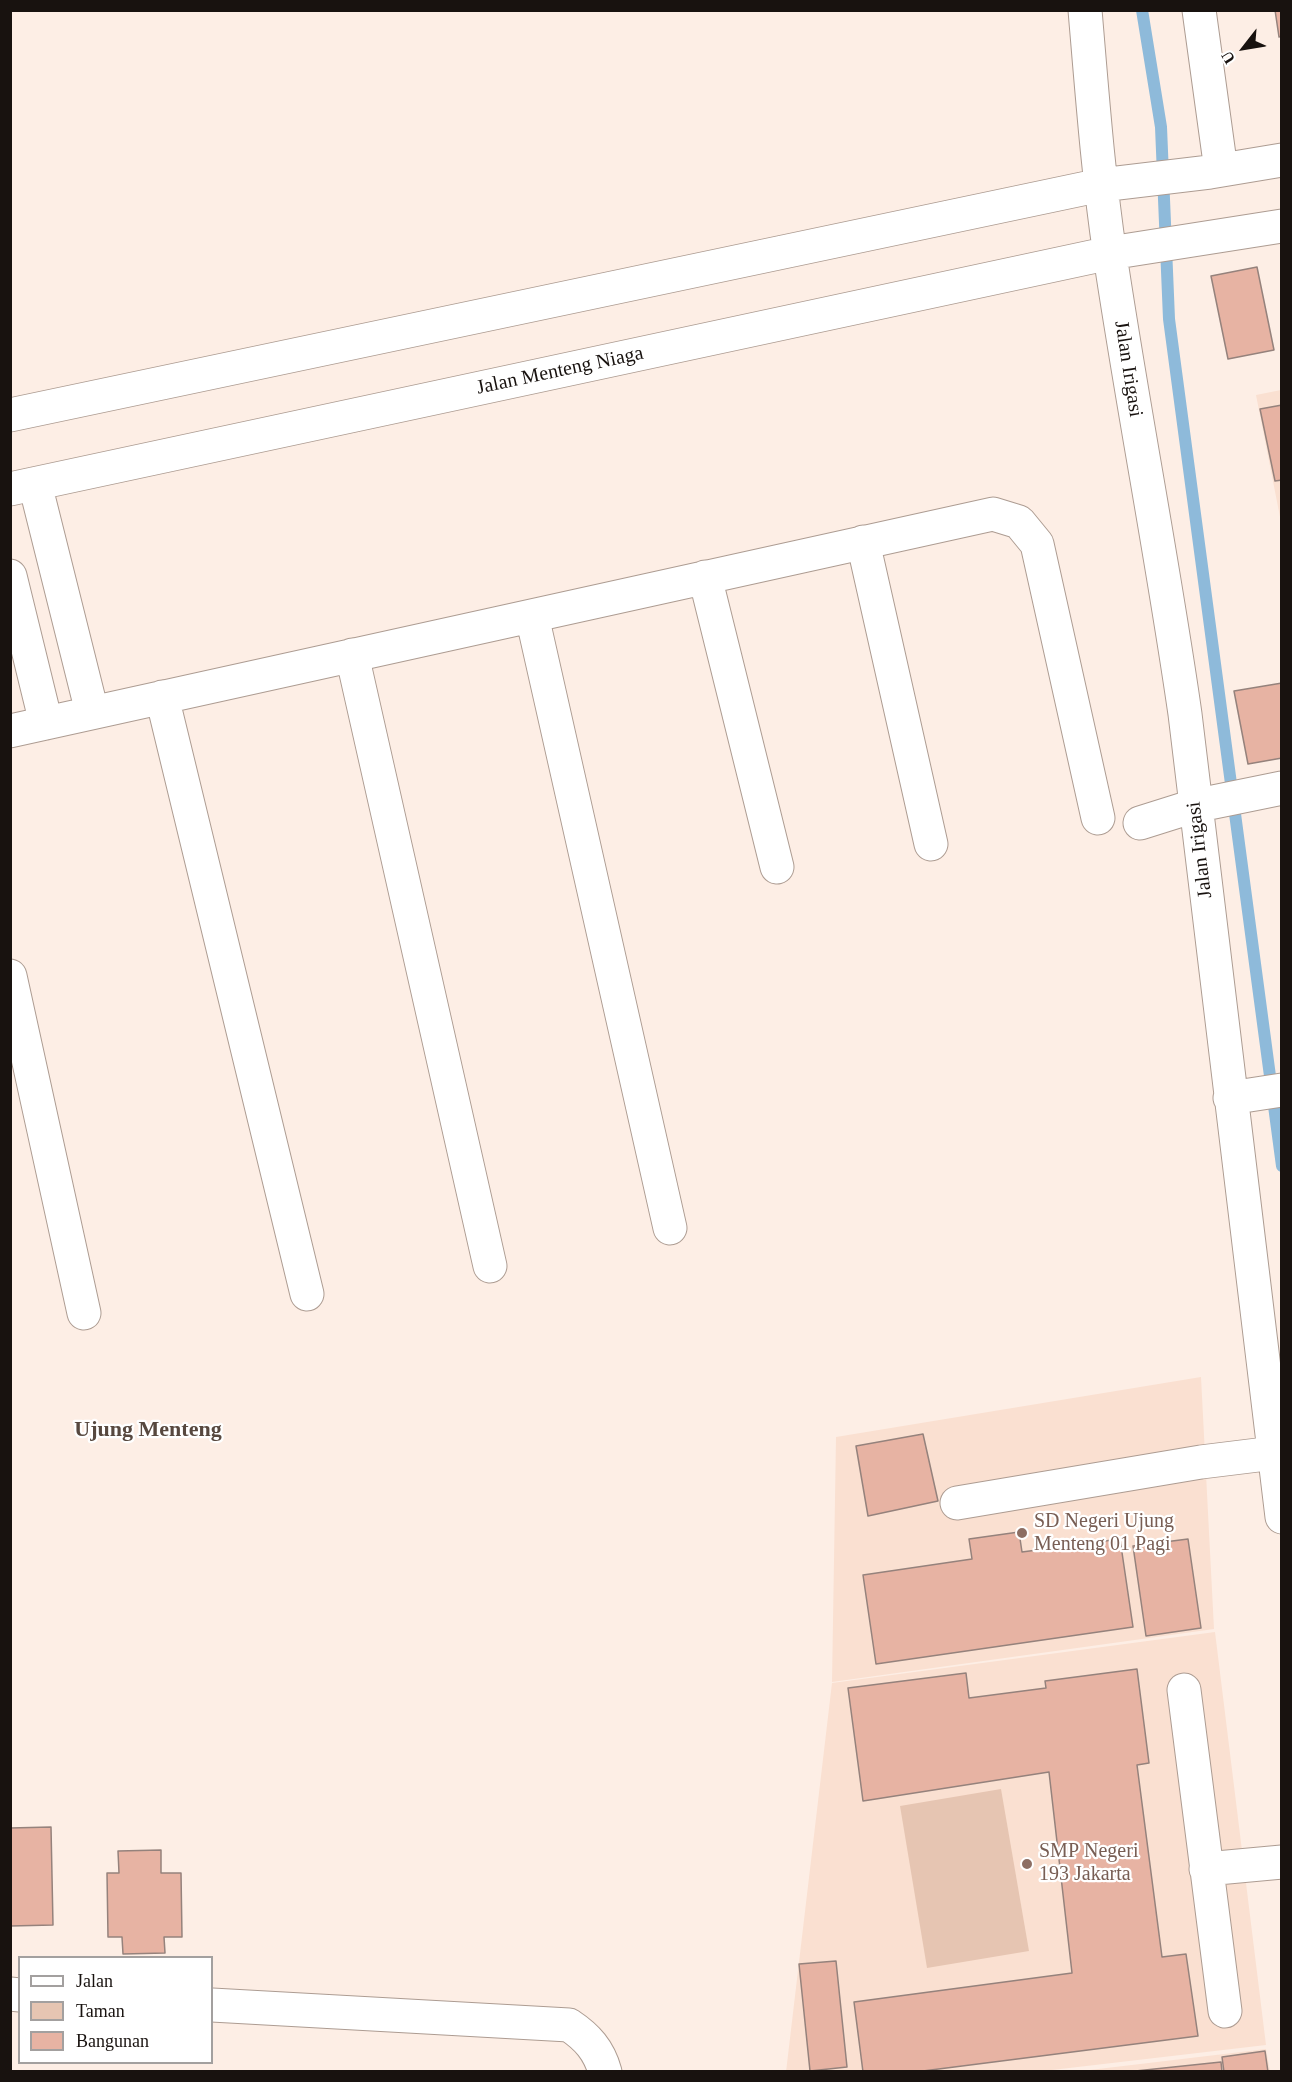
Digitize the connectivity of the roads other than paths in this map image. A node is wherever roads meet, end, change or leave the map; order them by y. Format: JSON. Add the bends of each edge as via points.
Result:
{"nodes":[{"id":1,"x":1085,"y":10,"type":"edge"},
{"id":2,"x":1199,"y":10,"type":"edge"},
{"id":3,"x":1281,"y":160,"type":"edge"},
{"id":4,"x":1216,"y":171,"type":"junction"},
{"id":5,"x":1107,"y":185,"type":"junction"},
{"id":6,"x":1281,"y":226,"type":"edge"},
{"id":7,"x":1114,"y":253,"type":"junction"},
{"id":8,"x":10,"y":415,"type":"edge"},
{"id":9,"x":23,"y":487,"type":"edge"},
{"id":10,"x":863,"y":542,"type":"junction"},
{"id":11,"x":10,"y":576,"type":"edge"},
{"id":12,"x":705,"y":577,"type":"junction"},
{"id":13,"x":532,"y":615,"type":"junction"},
{"id":14,"x":352,"y":655,"type":"junction"},
{"id":15,"x":162,"y":697,"type":"junction"},
{"id":16,"x":92,"y":712,"type":"junction"},
{"id":17,"x":46,"y":723,"type":"junction"},
{"id":18,"x":10,"y":731,"type":"edge"},
{"id":19,"x":1274,"y":789,"type":"edge"},
{"id":20,"x":1207,"y":804,"type":"junction"},
{"id":21,"x":1098,"y":818,"type":"dead end"},
{"id":22,"x":1140,"y":823,"type":"dead end"},
{"id":23,"x":931,"y":844,"type":"dead end"},
{"id":24,"x":777,"y":867,"type":"dead end"},
{"id":25,"x":10,"y":976,"type":"edge"},
{"id":26,"x":1273,"y":1091,"type":"edge"},
{"id":27,"x":1230,"y":1098,"type":"junction"},
{"id":28,"x":670,"y":1228,"type":"dead end"},
{"id":29,"x":490,"y":1266,"type":"dead end"},
{"id":30,"x":307,"y":1294,"type":"dead end"},
{"id":31,"x":84,"y":1313,"type":"dead end"},
{"id":32,"x":1274,"y":1453,"type":"junction"},
{"id":33,"x":957,"y":1503,"type":"dead end"},
{"id":34,"x":1281,"y":1517,"type":"edge"},
{"id":35,"x":1184,"y":1690,"type":"dead end"},
{"id":36,"x":1281,"y":1862,"type":"edge"},
{"id":37,"x":1206,"y":1869,"type":"junction"},
{"id":38,"x":213,"y":2005,"type":"edge"},
{"id":39,"x":1225,"y":2011,"type":"dead end"},
{"id":40,"x":604,"y":2072,"type":"edge"}],
"edges":[{"from":1,"to":5,"type":"street","name":"Jalan Irigasi"},
{"from":2,"to":4,"type":"street"},
{"from":3,"to":4,"type":"street"},
{"from":4,"to":5,"type":"street"},
{"from":5,"to":7,"type":"street","name":"Jalan Irigasi"},
{"from":5,"to":8,"type":"street"},
{"from":6,"to":7,"type":"street","name":"Jalan Menteng Niaga"},
{"from":7,"to":9,"type":"street","name":"Jalan Menteng Niaga"},
{"from":7,"to":20,"type":"street","name":"Jalan Irigasi","via":[[1134,409],[1168,594],[1185,714]]},
{"from":9,"to":16,"type":"street"},
{"from":10,"to":12,"type":"street"},
{"from":10,"to":21,"type":"street","via":[[993,514],[1019,522],[1036,543]]},
{"from":10,"to":23,"type":"street"},
{"from":11,"to":17,"type":"street"},
{"from":12,"to":13,"type":"street"},
{"from":12,"to":24,"type":"street"},
{"from":13,"to":14,"type":"street"},
{"from":13,"to":28,"type":"street"},
{"from":14,"to":15,"type":"street"},
{"from":14,"to":29,"type":"street"},
{"from":15,"to":16,"type":"street"},
{"from":15,"to":30,"type":"street"},
{"from":16,"to":17,"type":"street"},
{"from":17,"to":18,"type":"street"},
{"from":19,"to":20,"type":"street"},
{"from":20,"to":22,"type":"street"},
{"from":20,"to":27,"type":"street","name":"Jalan Irigasi"},
{"from":25,"to":31,"type":"street"},
{"from":26,"to":27,"type":"street"},
{"from":27,"to":32,"type":"street","name":"Jalan Irigasi"},
{"from":32,"to":33,"type":"street"},
{"from":32,"to":34,"type":"street","name":"Jalan Irigasi"},
{"from":35,"to":37,"type":"street"},
{"from":36,"to":37,"type":"street"},
{"from":37,"to":39,"type":"street"},
{"from":38,"to":40,"type":"street","via":[[569,2025],[596,2049]]}]}
